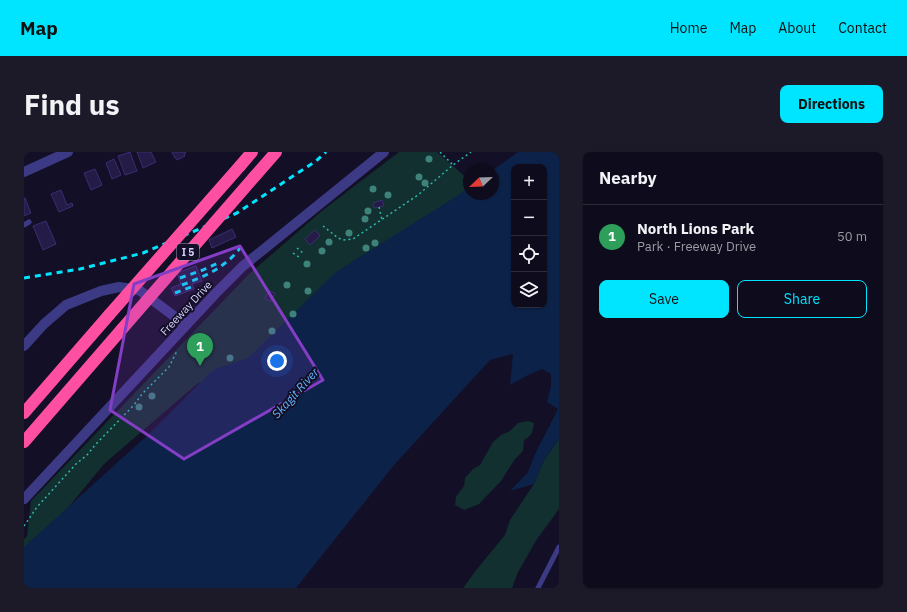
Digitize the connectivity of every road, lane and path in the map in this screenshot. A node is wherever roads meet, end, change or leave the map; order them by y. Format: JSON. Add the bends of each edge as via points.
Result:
{"nodes":[{"id":1,"x":68,"y":152,"type":"edge"},
{"id":2,"x":252,"y":152,"type":"edge"},
{"id":3,"x":276,"y":152,"type":"edge"},
{"id":4,"x":384,"y":152,"type":"edge"},
{"id":5,"x":440,"y":152,"type":"edge"},
{"id":6,"x":471,"y":152,"type":"edge"},
{"id":7,"x":453,"y":165,"type":"junction"},
{"id":8,"x":24,"y":172,"type":"edge"},
{"id":9,"x":379,"y":207,"type":"dead end"},
{"id":10,"x":382,"y":220,"type":"junction"},
{"id":11,"x":323,"y":226,"type":"dead end"},
{"id":12,"x":297,"y":248,"type":"dead end"},
{"id":13,"x":293,"y":253,"type":"dead end"},
{"id":14,"x":304,"y":254,"type":"dead end"},
{"id":15,"x":299,"y":257,"type":"dead end"},
{"id":16,"x":186,"y":325,"type":"junction"},
{"id":17,"x":24,"y":346,"type":"edge"},
{"id":18,"x":177,"y":351,"type":"dead end"},
{"id":19,"x":24,"y":413,"type":"edge"},
{"id":20,"x":24,"y":442,"type":"edge"},
{"id":21,"x":24,"y":499,"type":"edge"},
{"id":22,"x":24,"y":526,"type":"edge"},
{"id":23,"x":559,"y":547,"type":"edge"},
{"id":24,"x":538,"y":588,"type":"edge"}],
"edges":[{"from":1,"to":8,"type":"street"},
{"from":2,"to":19,"type":"highway","number":"I 5","bridge":true},
{"from":3,"to":20,"type":"highway","number":"I 5","bridge":true},
{"from":4,"to":16,"type":"street","name":"Freeway Drive","via":[[243,266]]},
{"from":5,"to":7,"type":"path"},
{"from":6,"to":7,"type":"path"},
{"from":7,"to":10,"type":"path","via":[[418,195]]},
{"from":9,"to":10,"type":"path"},
{"from":10,"to":11,"type":"path","via":[[353,239],[338,238]]},
{"from":12,"to":14,"type":"path"},
{"from":13,"to":15,"type":"path"},
{"from":16,"to":17,"type":"street","via":[[139,290],[119,286],[101,290],[66,305]]},
{"from":16,"to":21,"type":"street","name":"Freeway Drive"},
{"from":18,"to":22,"type":"path","via":[[169,367],[76,464]]},
{"from":23,"to":24,"type":"lane"}]}
